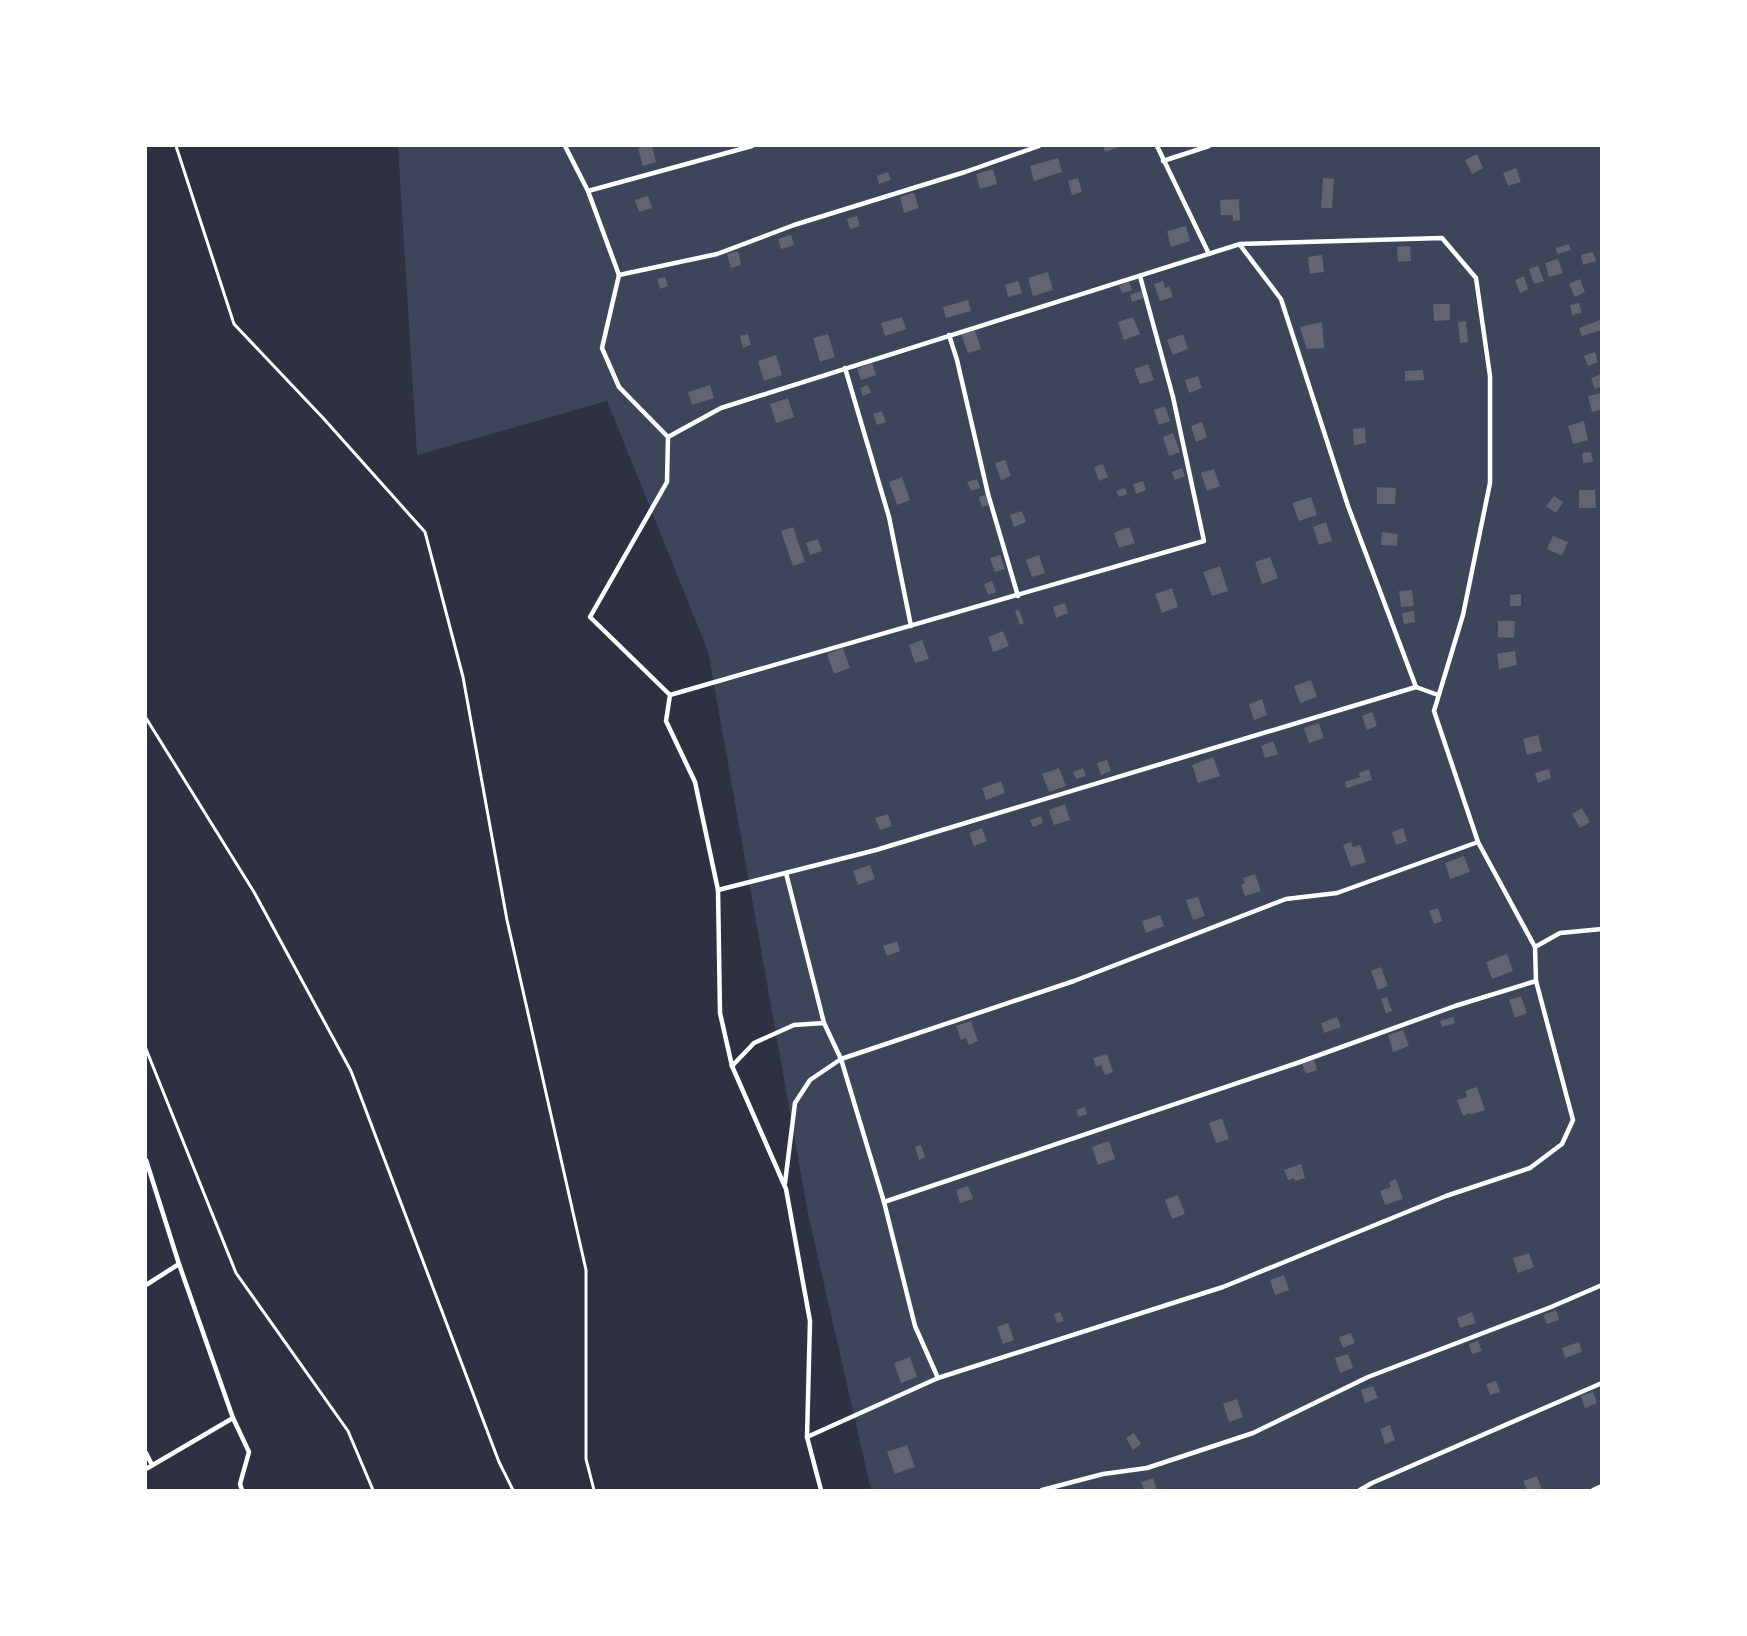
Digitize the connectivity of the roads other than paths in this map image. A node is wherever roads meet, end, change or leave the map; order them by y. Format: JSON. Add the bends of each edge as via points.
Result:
{"nodes":[{"id":1,"x":566,"y":146,"type":"edge"},
{"id":2,"x":752,"y":146,"type":"edge"},
{"id":3,"x":1039,"y":146,"type":"edge"},
{"id":4,"x":1157,"y":146,"type":"edge"},
{"id":5,"x":1209,"y":146,"type":"edge"},
{"id":6,"x":1163,"y":161,"type":"junction"},
{"id":7,"x":588,"y":191,"type":"junction"},
{"id":8,"x":1240,"y":244,"type":"junction"},
{"id":9,"x":1209,"y":254,"type":"junction"},
{"id":10,"x":619,"y":275,"type":"junction"},
{"id":11,"x":1140,"y":276,"type":"junction"},
{"id":12,"x":949,"y":334,"type":"junction"},
{"id":13,"x":845,"y":368,"type":"junction"},
{"id":14,"x":668,"y":436,"type":"junction"},
{"id":15,"x":1018,"y":596,"type":"junction"},
{"id":16,"x":911,"y":626,"type":"junction"},
{"id":17,"x":1416,"y":687,"type":"junction"},
{"id":18,"x":670,"y":695,"type":"junction"},
{"id":19,"x":1438,"y":695,"type":"junction"},
{"id":20,"x":1478,"y":842,"type":"junction"},
{"id":21,"x":786,"y":873,"type":"junction"},
{"id":22,"x":717,"y":890,"type":"junction"},
{"id":23,"x":1602,"y":929,"type":"edge"},
{"id":24,"x":1535,"y":947,"type":"junction"},
{"id":25,"x":1536,"y":981,"type":"junction"},
{"id":26,"x":824,"y":1023,"type":"junction"},
{"id":27,"x":841,"y":1059,"type":"junction"},
{"id":28,"x":732,"y":1066,"type":"junction"},
{"id":29,"x":146,"y":1160,"type":"edge"},
{"id":30,"x":785,"y":1185,"type":"junction"},
{"id":31,"x":884,"y":1202,"type":"junction"},
{"id":32,"x":179,"y":1264,"type":"junction"},
{"id":33,"x":146,"y":1285,"type":"edge"},
{"id":34,"x":1602,"y":1285,"type":"edge"},
{"id":35,"x":938,"y":1378,"type":"junction"},
{"id":36,"x":1602,"y":1383,"type":"edge"},
{"id":37,"x":233,"y":1418,"type":"junction"},
{"id":38,"x":807,"y":1437,"type":"junction"},
{"id":39,"x":146,"y":1454,"type":"edge"},
{"id":40,"x":152,"y":1465,"type":"junction"},
{"id":41,"x":146,"y":1469,"type":"edge"},
{"id":42,"x":1602,"y":1486,"type":"edge"},
{"id":43,"x":242,"y":1491,"type":"edge"},
{"id":44,"x":821,"y":1491,"type":"edge"},
{"id":45,"x":1042,"y":1491,"type":"edge"},
{"id":46,"x":1360,"y":1491,"type":"edge"},
{"id":47,"x":1593,"y":1491,"type":"edge"}],
"edges":[{"from":1,"to":7,"type":"lane"},
{"from":2,"to":7,"type":"lane"},
{"from":3,"to":10,"type":"lane","via":[[794,225],[717,254]]},
{"from":4,"to":6,"type":"lane"},
{"from":5,"to":6,"type":"lane"},
{"from":6,"to":9,"type":"lane"},
{"from":7,"to":10,"type":"lane"},
{"from":8,"to":9,"type":"lane"},
{"from":8,"to":17,"type":"lane","via":[[1281,299],[1348,506]]},
{"from":8,"to":19,"type":"lane","via":[[1442,238],[1476,278],[1490,376],[1490,483],[1463,615]]},
{"from":9,"to":11,"type":"lane"},
{"from":10,"to":14,"type":"lane","via":[[602,348],[619,387]]},
{"from":11,"to":12,"type":"lane"},
{"from":11,"to":15,"type":"lane","via":[[1173,397],[1204,541]]},
{"from":12,"to":13,"type":"lane"},
{"from":12,"to":15,"type":"lane","via":[[988,494]]},
{"from":13,"to":14,"type":"lane","via":[[721,408]]},
{"from":13,"to":16,"type":"lane","via":[[888,517]]},
{"from":14,"to":18,"type":"lane","via":[[667,482],[590,618]]},
{"from":15,"to":16,"type":"lane"},
{"from":16,"to":18,"type":"lane"},
{"from":17,"to":19,"type":"lane"},
{"from":17,"to":21,"type":"lane","via":[[887,847]]},
{"from":18,"to":22,"type":"lane","via":[[666,721],[695,782]]},
{"from":19,"to":20,"type":"lane","via":[[1434,711]]},
{"from":20,"to":24,"type":"lane"},
{"from":20,"to":27,"type":"lane","via":[[1337,893],[1286,899],[1074,981]]},
{"from":21,"to":22,"type":"lane"},
{"from":21,"to":26,"type":"lane"},
{"from":22,"to":28,"type":"lane","via":[[720,1012]]},
{"from":23,"to":24,"type":"lane","via":[[1560,933]]},
{"from":24,"to":25,"type":"lane"},
{"from":25,"to":31,"type":"lane"},
{"from":25,"to":35,"type":"lane","via":[[1573,1120],[1563,1144],[1530,1168],[1446,1196],[1223,1287]]},
{"from":26,"to":27,"type":"lane"},
{"from":26,"to":28,"type":"lane","via":[[794,1025],[754,1042]]},
{"from":27,"to":30,"type":"lane","via":[[810,1080],[795,1102]]},
{"from":27,"to":31,"type":"lane"},
{"from":28,"to":30,"type":"lane"},
{"from":29,"to":32,"type":"lane"},
{"from":30,"to":38,"type":"lane","via":[[810,1321]]},
{"from":31,"to":35,"type":"lane","via":[[915,1326]]},
{"from":32,"to":33,"type":"lane"},
{"from":32,"to":37,"type":"lane"},
{"from":34,"to":45,"type":"lane","via":[[1368,1377],[1253,1433],[1147,1468],[1103,1474]]},
{"from":35,"to":38,"type":"lane"},
{"from":36,"to":46,"type":"lane"},
{"from":37,"to":40,"type":"lane"},
{"from":37,"to":43,"type":"lane","via":[[249,1452],[240,1484]]},
{"from":38,"to":44,"type":"lane"},
{"from":39,"to":40,"type":"lane"},
{"from":40,"to":41,"type":"lane"},
{"from":42,"to":47,"type":"lane"}]}
